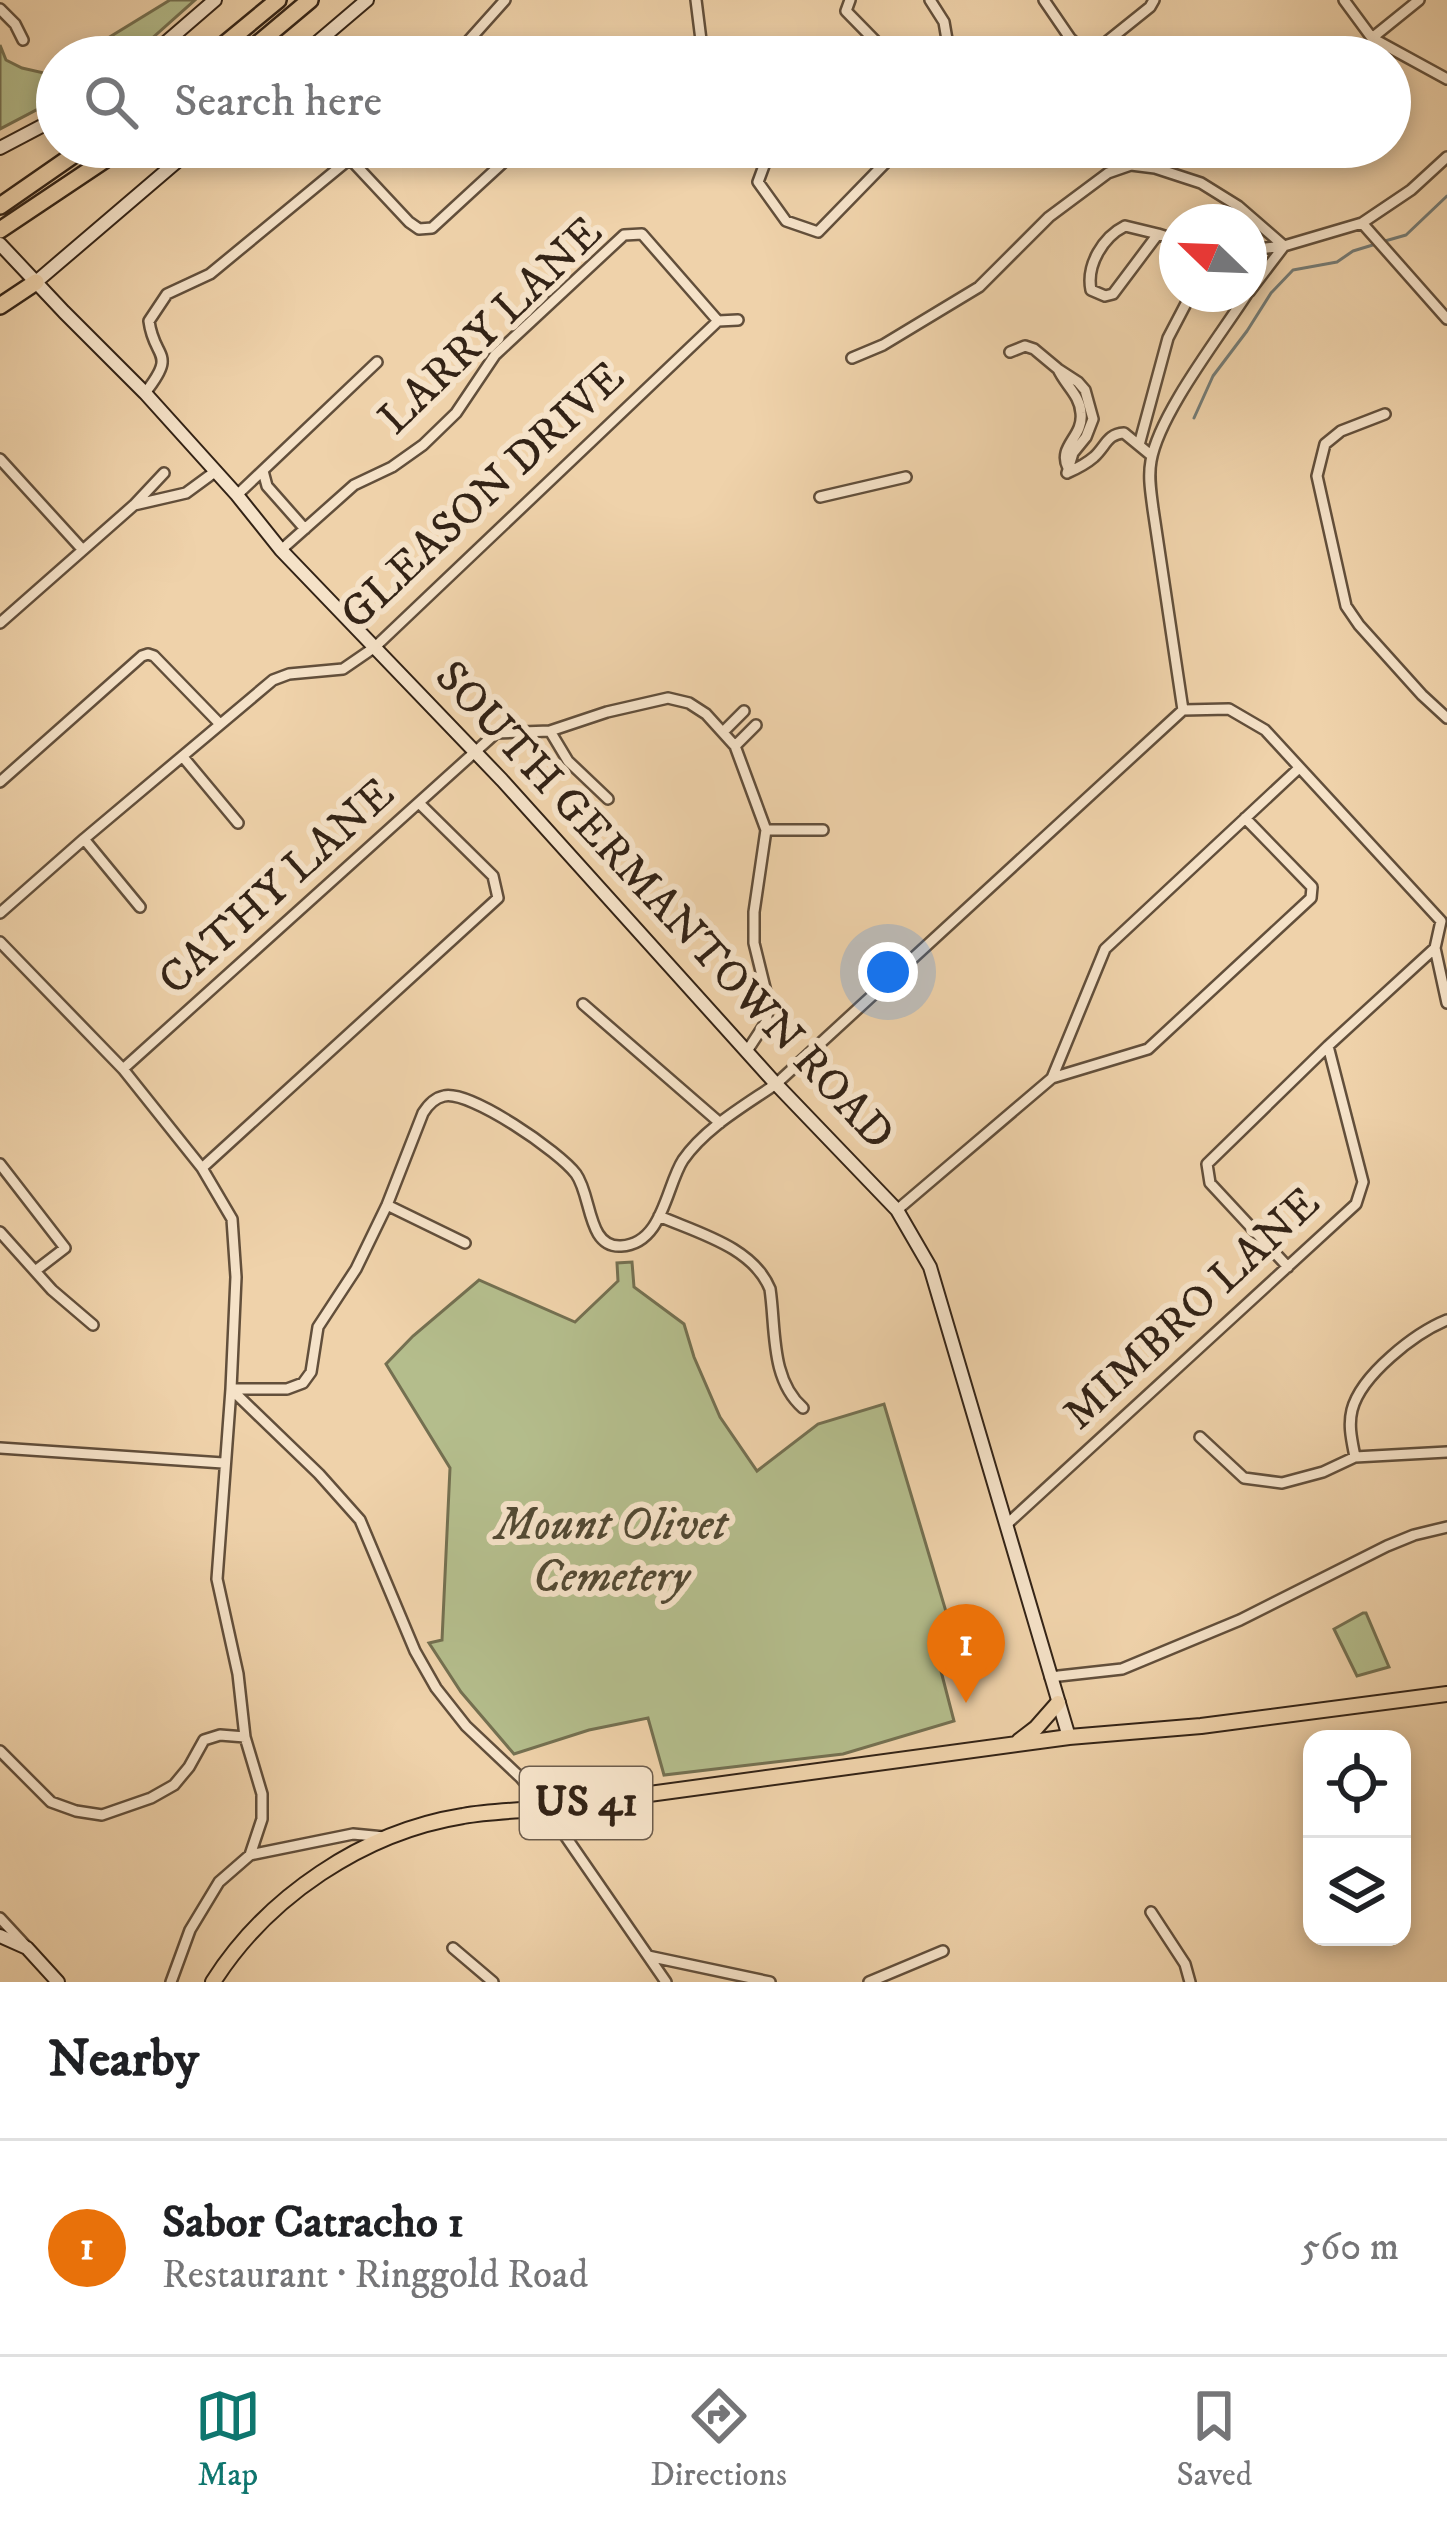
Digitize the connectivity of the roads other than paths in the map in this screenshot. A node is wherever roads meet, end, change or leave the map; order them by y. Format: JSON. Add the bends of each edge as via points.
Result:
{"nodes":[{"id":1,"x":214,"y":0,"type":"edge"},
{"id":2,"x":278,"y":0,"type":"edge"},
{"id":3,"x":310,"y":0,"type":"edge"},
{"id":4,"x":367,"y":0,"type":"edge"},
{"id":5,"x":505,"y":0,"type":"edge"},
{"id":6,"x":696,"y":0,"type":"edge"},
{"id":7,"x":850,"y":0,"type":"edge"},
{"id":8,"x":930,"y":0,"type":"edge"},
{"id":9,"x":1044,"y":0,"type":"edge"},
{"id":10,"x":1154,"y":0,"type":"edge"},
{"id":11,"x":1344,"y":0,"type":"edge"},
{"id":12,"x":1419,"y":0,"type":"edge"},
{"id":13,"x":0,"y":8,"type":"edge"},
{"id":14,"x":173,"y":36,"type":"edge"},
{"id":15,"x":234,"y":36,"type":"edge"},
{"id":16,"x":267,"y":36,"type":"edge"},
{"id":17,"x":325,"y":36,"type":"edge"},
{"id":18,"x":473,"y":36,"type":"edge"},
{"id":19,"x":700,"y":36,"type":"edge"},
{"id":20,"x":870,"y":36,"type":"edge"},
{"id":21,"x":946,"y":36,"type":"edge"},
{"id":22,"x":1069,"y":36,"type":"edge"},
{"id":23,"x":1116,"y":36,"type":"edge"},
{"id":24,"x":1371,"y":36,"type":"edge"},
{"id":25,"x":1374,"y":36,"type":"edge"},
{"id":26,"x":23,"y":40,"type":"dead end"},
{"id":27,"x":1411,"y":59,"type":"edge"},
{"id":28,"x":1447,"y":79,"type":"edge"},
{"id":29,"x":36,"y":129,"type":"edge"},
{"id":30,"x":0,"y":148,"type":"edge"},
{"id":31,"x":1447,"y":157,"type":"edge"},
{"id":32,"x":55,"y":168,"type":"edge"},
{"id":33,"x":94,"y":168,"type":"edge"},
{"id":34,"x":169,"y":168,"type":"edge"},
{"id":35,"x":341,"y":168,"type":"edge"},
{"id":36,"x":358,"y":168,"type":"edge"},
{"id":37,"x":497,"y":168,"type":"edge"},
{"id":38,"x":763,"y":168,"type":"edge"},
{"id":39,"x":880,"y":168,"type":"edge"},
{"id":40,"x":1122,"y":168,"type":"edge"},
{"id":41,"x":1155,"y":168,"type":"edge"},
{"id":42,"x":0,"y":206,"type":"edge"},
{"id":43,"x":1362,"y":223,"type":"junction"},
{"id":44,"x":0,"y":230,"type":"edge"},
{"id":45,"x":1158,"y":234,"type":"joint"},
{"id":46,"x":0,"y":244,"type":"edge"},
{"id":47,"x":1283,"y":246,"type":"junction"},
{"id":48,"x":1267,"y":248,"type":"edge"},
{"id":49,"x":1267,"y":267,"type":"edge"},
{"id":50,"x":36,"y":282,"type":"junction"},
{"id":51,"x":0,"y":305,"type":"edge"},
{"id":52,"x":1182,"y":312,"type":"edge"},
{"id":53,"x":1236,"y":312,"type":"edge"},
{"id":54,"x":1447,"y":319,"type":"edge"},
{"id":55,"x":738,"y":320,"type":"dead end"},
{"id":56,"x":718,"y":321,"type":"junction"},
{"id":57,"x":1010,"y":352,"type":"dead end"},
{"id":58,"x":852,"y":358,"type":"dead end"},
{"id":59,"x":377,"y":362,"type":"dead end"},
{"id":60,"x":146,"y":393,"type":"junction"},
{"id":61,"x":1385,"y":414,"type":"dead end"},
{"id":62,"x":1139,"y":445,"type":"junction"},
{"id":63,"x":1152,"y":456,"type":"junction"},
{"id":64,"x":0,"y":459,"type":"edge"},
{"id":65,"x":216,"y":471,"type":"junction"},
{"id":66,"x":263,"y":471,"type":"junction"},
{"id":67,"x":164,"y":473,"type":"dead end"},
{"id":68,"x":906,"y":478,"type":"dead end"},
{"id":69,"x":237,"y":495,"type":"junction"},
{"id":70,"x":820,"y":497,"type":"dead end"},
{"id":71,"x":134,"y":505,"type":"junction"},
{"id":72,"x":305,"y":529,"type":"junction"},
{"id":73,"x":82,"y":549,"type":"junction"},
{"id":74,"x":281,"y":550,"type":"junction"},
{"id":75,"x":0,"y":622,"type":"edge"},
{"id":76,"x":375,"y":647,"type":"junction"},
{"id":77,"x":1183,"y":710,"type":"junction"},
{"id":78,"x":744,"y":711,"type":"dead end"},
{"id":79,"x":1447,"y":718,"type":"edge"},
{"id":80,"x":219,"y":723,"type":"junction"},
{"id":81,"x":756,"y":725,"type":"dead end"},
{"id":82,"x":550,"y":731,"type":"junction"},
{"id":83,"x":723,"y":732,"type":"junction"},
{"id":84,"x":735,"y":746,"type":"junction"},
{"id":85,"x":474,"y":753,"type":"junction"},
{"id":86,"x":183,"y":757,"type":"junction"},
{"id":87,"x":1298,"y":769,"type":"junction"},
{"id":88,"x":0,"y":782,"type":"edge"},
{"id":89,"x":608,"y":799,"type":"dead end"},
{"id":90,"x":420,"y":803,"type":"junction"},
{"id":91,"x":1245,"y":818,"type":"junction"},
{"id":92,"x":238,"y":823,"type":"dead end"},
{"id":93,"x":766,"y":830,"type":"junction"},
{"id":94,"x":823,"y":830,"type":"dead end"},
{"id":95,"x":84,"y":839,"type":"junction"},
{"id":96,"x":140,"y":907,"type":"dead end"},
{"id":97,"x":1447,"y":908,"type":"edge"},
{"id":98,"x":0,"y":913,"type":"edge"},
{"id":99,"x":1442,"y":921,"type":"junction"},
{"id":100,"x":0,"y":942,"type":"edge"},
{"id":101,"x":1436,"y":948,"type":"junction"},
{"id":102,"x":1447,"y":1003,"type":"edge"},
{"id":103,"x":583,"y":1004,"type":"dead end"},
{"id":104,"x":1328,"y":1046,"type":"junction"},
{"id":105,"x":747,"y":1051,"type":"junction"},
{"id":106,"x":123,"y":1069,"type":"junction"},
{"id":107,"x":1052,"y":1078,"type":"junction"},
{"id":108,"x":776,"y":1084,"type":"junction"},
{"id":109,"x":720,"y":1123,"type":"junction"},
{"id":110,"x":0,"y":1164,"type":"edge"},
{"id":111,"x":202,"y":1168,"type":"junction"},
{"id":112,"x":387,"y":1205,"type":"junction"},
{"id":113,"x":897,"y":1210,"type":"junction"},
{"id":114,"x":659,"y":1216,"type":"junction"},
{"id":115,"x":0,"y":1232,"type":"edge"},
{"id":116,"x":465,"y":1243,"type":"dead end"},
{"id":117,"x":1288,"y":1267,"type":"junction"},
{"id":118,"x":35,"y":1271,"type":"junction"},
{"id":119,"x":1447,"y":1320,"type":"edge"},
{"id":120,"x":93,"y":1325,"type":"dead end"},
{"id":121,"x":231,"y":1389,"type":"junction"},
{"id":122,"x":803,"y":1408,"type":"dead end"},
{"id":123,"x":1200,"y":1437,"type":"dead end"},
{"id":124,"x":0,"y":1448,"type":"edge"},
{"id":125,"x":1447,"y":1452,"type":"edge"},
{"id":126,"x":1355,"y":1457,"type":"junction"},
{"id":127,"x":224,"y":1463,"type":"junction"},
{"id":128,"x":1006,"y":1525,"type":"junction"},
{"id":129,"x":1447,"y":1527,"type":"edge"},
{"id":130,"x":1050,"y":1678,"type":"junction"},
{"id":131,"x":1447,"y":1694,"type":"edge"},
{"id":132,"x":1058,"y":1703,"type":"junction"},
{"id":133,"x":245,"y":1737,"type":"junction"},
{"id":134,"x":1069,"y":1737,"type":"junction"},
{"id":135,"x":1015,"y":1745,"type":"junction"},
{"id":136,"x":0,"y":1751,"type":"edge"},
{"id":137,"x":546,"y":1808,"type":"junction"},
{"id":138,"x":386,"y":1838,"type":"junction"},
{"id":139,"x":250,"y":1856,"type":"junction"},
{"id":140,"x":1151,"y":1912,"type":"dead end"},
{"id":141,"x":0,"y":1918,"type":"edge"},
{"id":142,"x":0,"y":1936,"type":"edge"},
{"id":143,"x":28,"y":1948,"type":"junction"},
{"id":144,"x":453,"y":1948,"type":"dead end"},
{"id":145,"x":943,"y":1951,"type":"dead end"},
{"id":146,"x":648,"y":1956,"type":"junction"},
{"id":147,"x":58,"y":1982,"type":"edge"},
{"id":148,"x":171,"y":1982,"type":"edge"},
{"id":149,"x":213,"y":1982,"type":"edge"},
{"id":150,"x":493,"y":1982,"type":"edge"},
{"id":151,"x":666,"y":1982,"type":"edge"},
{"id":152,"x":770,"y":1982,"type":"edge"},
{"id":153,"x":869,"y":1982,"type":"edge"},
{"id":154,"x":1190,"y":1982,"type":"edge"}],
"edges":[{"from":1,"to":14,"type":"main road"},
{"from":2,"to":15,"type":"highway"},
{"from":3,"to":16,"type":"highway"},
{"from":4,"to":17,"type":"main road"},
{"from":5,"to":18,"type":"street"},
{"from":6,"to":19,"type":"street"},
{"from":7,"to":20,"type":"street","via":[[846,11]]},
{"from":8,"to":21,"type":"street"},
{"from":9,"to":22,"type":"street"},
{"from":10,"to":23,"type":"street"},
{"from":11,"to":24,"type":"street"},
{"from":12,"to":25,"type":"street"},
{"from":13,"to":26,"type":"street"},
{"from":27,"to":28,"type":"street"},
{"from":29,"to":30,"type":"main road"},
{"from":31,"to":43,"type":"street"},
{"from":32,"to":42,"type":"highway"},
{"from":33,"to":44,"type":"highway"},
{"from":34,"to":50,"type":"main road"},
{"from":35,"to":60,"type":"street","via":[[210,274],[167,294],[149,321],[163,353],[162,371]]},
{"from":36,"to":37,"type":"street","via":[[419,229],[432,228]]},
{"from":38,"to":39,"type":"street","via":[[758,182],[786,221],[818,232]]},
{"from":40,"to":58,"type":"street","via":[[1049,217],[979,286]]},
{"from":41,"to":47,"type":"street","via":[[1201,183]]},
{"from":43,"to":47,"type":"street"},
{"from":43,"to":54,"type":"street"},
{"from":45,"to":45,"type":"street","via":[[1125,226],[1110,235],[1089,273],[1091,290],[1113,294]]},
{"from":46,"to":50,"type":"main road","name":"SOUTH GERMANTOWN ROAD"},
{"from":47,"to":48,"type":"street"},
{"from":47,"to":49,"type":"street"},
{"from":50,"to":51,"type":"highway"},
{"from":50,"to":60,"type":"main road","name":"SOUTH GERMANTOWN ROAD"},
{"from":52,"to":62,"type":"street"},
{"from":53,"to":63,"type":"street","via":[[1166,419]]},
{"from":55,"to":56,"type":"street"},
{"from":56,"to":72,"type":"street","name":"LARRY LANE","via":[[641,234],[624,235],[495,355],[423,445],[354,485]]},
{"from":56,"to":76,"type":"street","name":"GLEASON DRIVE"},
{"from":57,"to":62,"type":"street","via":[[1034,349],[1085,390],[1090,429],[1066,473],[1091,461],[1114,433]]},
{"from":59,"to":66,"type":"street"},
{"from":60,"to":65,"type":"main road","name":"SOUTH GERMANTOWN ROAD"},
{"from":61,"to":79,"type":"street","via":[[1325,444],[1317,476],[1346,606]]},
{"from":62,"to":63,"type":"street"},
{"from":63,"to":77,"type":"street"},
{"from":64,"to":73,"type":"street"},
{"from":65,"to":69,"type":"main road","name":"SOUTH GERMANTOWN ROAD"},
{"from":65,"to":71,"type":"street","via":[[186,494]]},
{"from":66,"to":69,"type":"street"},
{"from":66,"to":72,"type":"street"},
{"from":67,"to":71,"type":"street"},
{"from":68,"to":70,"type":"street"},
{"from":69,"to":74,"type":"main road","name":"SOUTH GERMANTOWN ROAD"},
{"from":71,"to":73,"type":"street"},
{"from":72,"to":74,"type":"street","name":"LARRY LANE"},
{"from":73,"to":75,"type":"street"},
{"from":74,"to":76,"type":"main road","name":"SOUTH GERMANTOWN ROAD"},
{"from":76,"to":80,"type":"street","name":"GLEASON DRIVE","via":[[343,669],[272,680]]},
{"from":76,"to":85,"type":"main road","name":"SOUTH GERMANTOWN ROAD"},
{"from":77,"to":87,"type":"street","via":[[1228,709],[1265,730]]},
{"from":77,"to":108,"type":"street"},
{"from":78,"to":83,"type":"street"},
{"from":80,"to":86,"type":"street","name":"GLEASON DRIVE"},
{"from":80,"to":88,"type":"street","via":[[148,654]]},
{"from":81,"to":84,"type":"street"},
{"from":82,"to":83,"type":"street","via":[[668,698],[689,703]]},
{"from":82,"to":85,"type":"street","via":[[496,733]]},
{"from":82,"to":89,"type":"street"},
{"from":83,"to":84,"type":"street"},
{"from":84,"to":93,"type":"street"},
{"from":85,"to":90,"type":"street","name":"CATHY LANE"},
{"from":85,"to":105,"type":"main road","name":"SOUTH GERMANTOWN ROAD"},
{"from":86,"to":92,"type":"street"},
{"from":86,"to":95,"type":"street","name":"GLEASON DRIVE"},
{"from":87,"to":91,"type":"street"},
{"from":87,"to":99,"type":"street"},
{"from":90,"to":106,"type":"street","name":"CATHY LANE"},
{"from":90,"to":111,"type":"street","via":[[494,876],[498,898]]},
{"from":91,"to":107,"type":"street","via":[[1105,949]]},
{"from":91,"to":107,"type":"street","via":[[1312,887],[1311,898],[1148,1049]]},
{"from":93,"to":94,"type":"street"},
{"from":93,"to":105,"type":"street","via":[[754,943],[769,1004]]},
{"from":95,"to":96,"type":"street"},
{"from":95,"to":98,"type":"street","name":"GLEASON DRIVE"},
{"from":97,"to":99,"type":"street"},
{"from":99,"to":101,"type":"street"},
{"from":100,"to":106,"type":"street"},
{"from":101,"to":102,"type":"street"},
{"from":101,"to":104,"type":"street"},
{"from":103,"to":109,"type":"street"},
{"from":104,"to":117,"type":"street","name":"MIMBRO LANE","via":[[1363,1182],[1356,1204]]},
{"from":104,"to":117,"type":"street","via":[[1207,1164],[1210,1183]]},
{"from":105,"to":108,"type":"main road","name":"SOUTH GERMANTOWN ROAD"},
{"from":106,"to":111,"type":"street"},
{"from":107,"to":113,"type":"street"},
{"from":108,"to":109,"type":"street"},
{"from":108,"to":113,"type":"main road","name":"SOUTH GERMANTOWN ROAD"},
{"from":109,"to":114,"type":"street","via":[[683,1161]]},
{"from":110,"to":118,"type":"street","via":[[65,1248]]},
{"from":111,"to":121,"type":"street","via":[[232,1220]]},
{"from":112,"to":114,"type":"street","via":[[423,1113],[431,1102],[459,1095],[574,1171],[598,1236],[609,1244],[631,1244]]},
{"from":112,"to":116,"type":"street"},
{"from":112,"to":121,"type":"street","via":[[318,1327],[303,1383]]},
{"from":113,"to":128,"type":"main road","name":"SOUTH GERMANTOWN ROAD","via":[[930,1267]]},
{"from":114,"to":122,"type":"street","via":[[732,1249],[766,1280],[782,1378]]},
{"from":115,"to":118,"type":"street"},
{"from":117,"to":128,"type":"street","name":"MIMBRO LANE"},
{"from":118,"to":120,"type":"street"},
{"from":119,"to":126,"type":"street","via":[[1367,1381],[1352,1412]]},
{"from":121,"to":127,"type":"street"},
{"from":121,"to":137,"type":"street","via":[[360,1520],[436,1688]]},
{"from":123,"to":126,"type":"street","via":[[1256,1481],[1282,1484]]},
{"from":124,"to":127,"type":"street"},
{"from":125,"to":126,"type":"street"},
{"from":127,"to":133,"type":"street","via":[[217,1579]]},
{"from":128,"to":130,"type":"main road","name":"SOUTH GERMANTOWN ROAD"},
{"from":129,"to":130,"type":"street","via":[[1414,1534],[1122,1669]]},
{"from":130,"to":132,"type":"main road","name":"SOUTH GERMANTOWN ROAD"},
{"from":131,"to":134,"type":"main road","number":"US 41"},
{"from":132,"to":134,"type":"main road","name":"SOUTH GERMANTOWN ROAD"},
{"from":132,"to":135,"type":"main road"},
{"from":133,"to":136,"type":"street","via":[[203,1740],[174,1785],[102,1815],[51,1802]]},
{"from":133,"to":139,"type":"street","via":[[262,1794]]},
{"from":134,"to":135,"type":"main road","number":"US 41"},
{"from":135,"to":137,"type":"main road","number":"US 41"},
{"from":137,"to":138,"type":"main road","number":"US 41","via":[[463,1816]]},
{"from":137,"to":146,"type":"street"},
{"from":138,"to":139,"type":"street","via":[[353,1834]]},
{"from":138,"to":149,"type":"main road","number":"US 41","via":[[331,1865],[270,1914]]},
{"from":139,"to":148,"type":"street","via":[[219,1882]]},
{"from":140,"to":154,"type":"street"},
{"from":141,"to":143,"type":"street"},
{"from":142,"to":143,"type":"main road"},
{"from":143,"to":147,"type":"main road"},
{"from":144,"to":150,"type":"street"},
{"from":145,"to":153,"type":"street"},
{"from":146,"to":151,"type":"street"},
{"from":146,"to":152,"type":"street"}]}
